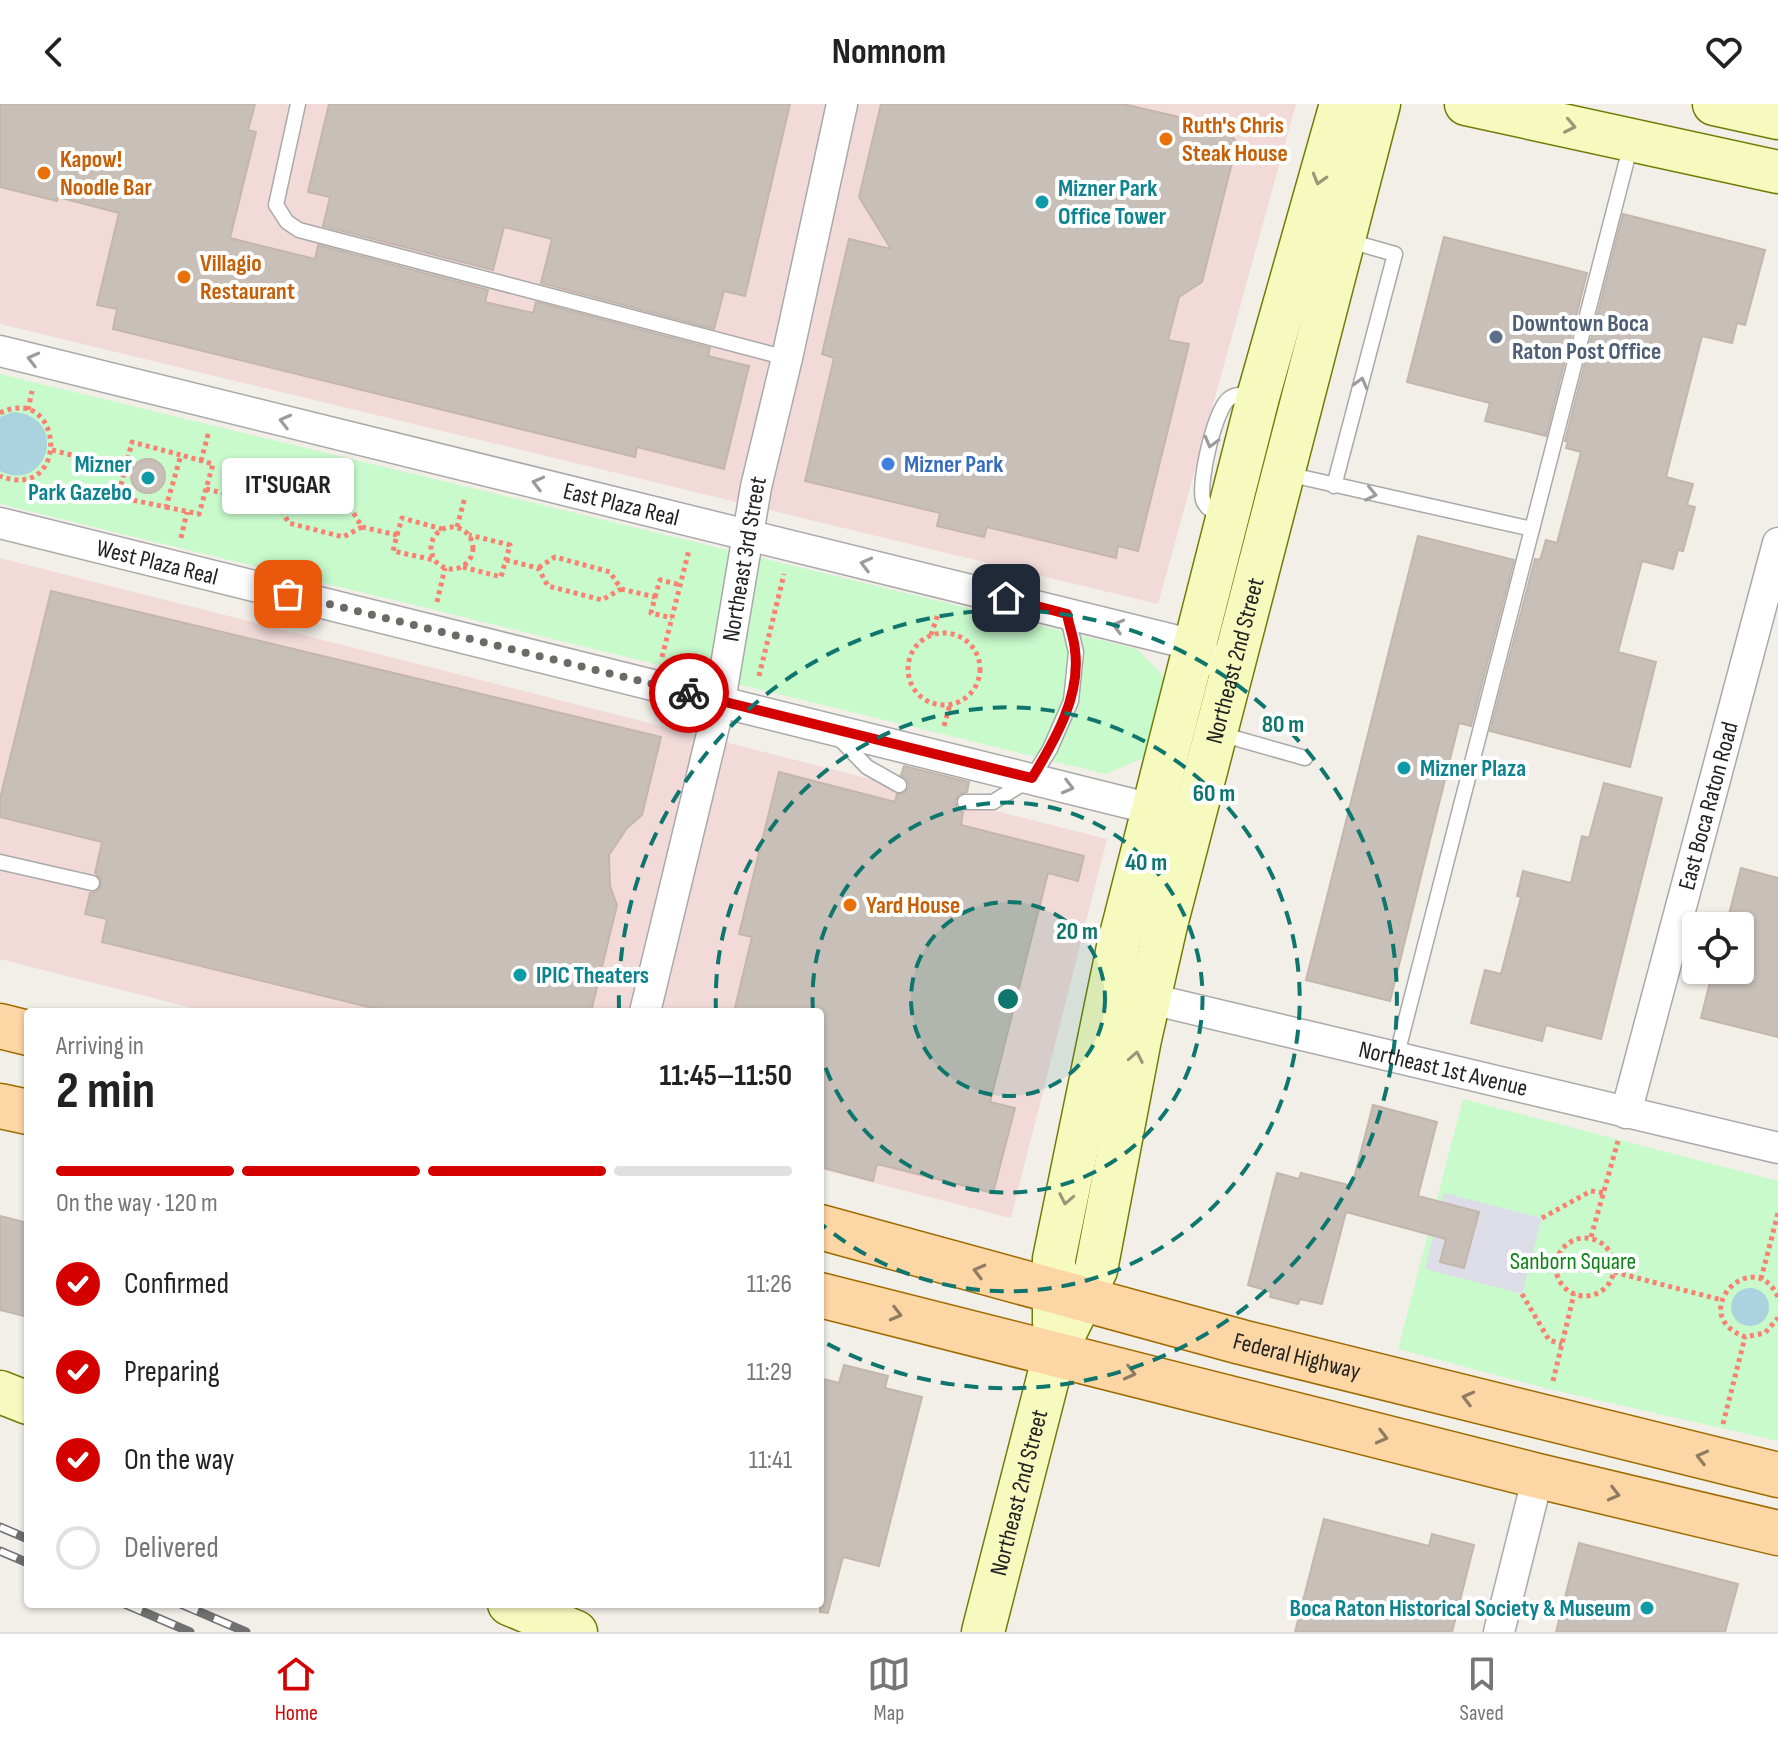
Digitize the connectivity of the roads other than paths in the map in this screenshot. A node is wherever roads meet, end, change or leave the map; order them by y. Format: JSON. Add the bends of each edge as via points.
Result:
{"nodes":[{"id":1,"x":298,"y":104,"type":"edge"},
{"id":2,"x":842,"y":104,"type":"edge"},
{"id":3,"x":1341,"y":104,"type":"edge"},
{"id":4,"x":1379,"y":104,"type":"edge"},
{"id":5,"x":1466,"y":104,"type":"edge"},
{"id":6,"x":1714,"y":104,"type":"edge"},
{"id":7,"x":1778,"y":118,"type":"edge"},
{"id":8,"x":1632,"y":140,"type":"junction"},
{"id":9,"x":1778,"y":172,"type":"edge"},
{"id":10,"x":1344,"y":240,"type":"junction"},
{"id":11,"x":0,"y":351,"type":"edge"},
{"id":12,"x":787,"y":358,"type":"junction"},
{"id":13,"x":1279,"y":402,"type":"junction"},
{"id":14,"x":1262,"y":468,"type":"junction"},
{"id":15,"x":1334,"y":486,"type":"junction"},
{"id":16,"x":0,"y":523,"type":"edge"},
{"id":17,"x":1247,"y":524,"type":"junction"},
{"id":18,"x":1532,"y":529,"type":"junction"},
{"id":19,"x":749,"y":535,"type":"junction"},
{"id":20,"x":1778,"y":543,"type":"edge"},
{"id":21,"x":1067,"y":614,"type":"junction"},
{"id":22,"x":1194,"y":645,"type":"junction"},
{"id":23,"x":1230,"y":678,"type":"junction"},
{"id":24,"x":720,"y":701,"type":"junction"},
{"id":25,"x":1195,"y":727,"type":"junction"},
{"id":26,"x":831,"y":729,"type":"junction"},
{"id":27,"x":1305,"y":758,"type":"dead end"},
{"id":28,"x":1032,"y":778,"type":"junction"},
{"id":29,"x":899,"y":785,"type":"dead end"},
{"id":30,"x":1200,"y":792,"type":"junction"},
{"id":31,"x":965,"y":802,"type":"dead end"},
{"id":32,"x":1152,"y":809,"type":"junction"},
{"id":33,"x":0,"y":862,"type":"edge"},
{"id":34,"x":92,"y":883,"type":"dead end"},
{"id":35,"x":1108,"y":989,"type":"junction"},
{"id":36,"x":1148,"y":999,"type":"junction"},
{"id":37,"x":646,"y":1008,"type":"edge"},
{"id":38,"x":0,"y":1026,"type":"edge"},
{"id":39,"x":24,"y":1032,"type":"edge"},
{"id":40,"x":1396,"y":1058,"type":"junction"},
{"id":41,"x":0,"y":1106,"type":"edge"},
{"id":42,"x":24,"y":1111,"type":"edge"},
{"id":43,"x":1626,"y":1113,"type":"junction"},
{"id":44,"x":1778,"y":1148,"type":"edge"},
{"id":45,"x":824,"y":1228,"type":"edge"},
{"id":46,"x":1068,"y":1295,"type":"junction"},
{"id":47,"x":824,"y":1296,"type":"edge"},
{"id":48,"x":1054,"y":1355,"type":"junction"},
{"id":49,"x":0,"y":1392,"type":"edge"},
{"id":50,"x":24,"y":1401,"type":"edge"},
{"id":51,"x":1778,"y":1475,"type":"edge"},
{"id":52,"x":1538,"y":1476,"type":"junction"},
{"id":53,"x":1778,"y":1533,"type":"edge"},
{"id":54,"x":525,"y":1608,"type":"edge"},
{"id":55,"x":576,"y":1632,"type":"edge"},
{"id":56,"x":983,"y":1632,"type":"edge"},
{"id":57,"x":1499,"y":1632,"type":"edge"}],
"edges":[{"from":1,"to":12,"type":"lane","via":[[276,205],[299,230]]},
{"from":2,"to":12,"type":"street","name":"Northeast 3rd Street"},
{"from":3,"to":13,"type":"street","name":"Northeast 2nd Street","one_way":true},
{"from":4,"to":10,"type":"street","name":"Northeast 2nd Street"},
{"from":5,"to":8,"type":"street","one_way":true},
{"from":6,"to":7,"type":"street"},
{"from":8,"to":9,"type":"street"},
{"from":8,"to":18,"type":"lane"},
{"from":10,"to":13,"type":"street","name":"Northeast 2nd Street"},
{"from":15,"to":10,"type":"lane","one_way":true,"via":[[1395,254]]},
{"from":19,"to":11,"type":"street","name":"East Plaza Real","one_way":true},
{"from":12,"to":19,"type":"street","name":"Northeast 3rd Street"},
{"from":13,"to":14,"type":"street","name":"Northeast 2nd Street"},
{"from":13,"to":17,"type":"lane","one_way":true,"via":[[1241,394],[1229,398],[1220,408],[1208,451],[1204,500],[1211,512]]},
{"from":14,"to":15,"type":"lane"},
{"from":14,"to":17,"type":"street","name":"Northeast 2nd Street"},
{"from":15,"to":18,"type":"lane","one_way":true},
{"from":16,"to":24,"type":"street","name":"West Plaza Real"},
{"from":17,"to":22,"type":"street","name":"Northeast 2nd Street"},
{"from":17,"to":23,"type":"street","name":"Northeast 2nd Street"},
{"from":18,"to":40,"type":"lane"},
{"from":21,"to":19,"type":"street","name":"East Plaza Real","one_way":true},
{"from":19,"to":24,"type":"street","name":"Northeast 3rd Street"},
{"from":20,"to":43,"type":"street","name":"East Boca Raton Road"},
{"from":22,"to":21,"type":"street","name":"East Plaza Real","one_way":true},
{"from":21,"to":28,"type":"lane","via":[[1076,652],[1071,701]]},
{"from":22,"to":23,"type":"street","name":"East Plaza Real"},
{"from":22,"to":25,"type":"street","name":"Northeast 2nd Street"},
{"from":23,"to":25,"type":"street","name":"Northeast 2nd Street"},
{"from":24,"to":26,"type":"street","name":"West Plaza Real"},
{"from":24,"to":37,"type":"street","name":"Northeast 3rd Street"},
{"from":25,"to":27,"type":"lane"},
{"from":25,"to":30,"type":"street","name":"Northeast 2nd Street"},
{"from":25,"to":32,"type":"street","name":"Northeast 2nd Street"},
{"from":26,"to":28,"type":"street","name":"West Plaza Real"},
{"from":26,"to":29,"type":"lane","via":[[867,767]]},
{"from":28,"to":31,"type":"lane","via":[[993,802]]},
{"from":28,"to":32,"type":"street","name":"West Plaza Real","one_way":true},
{"from":30,"to":32,"type":"street"},
{"from":30,"to":36,"type":"street","name":"Northeast 2nd Street"},
{"from":32,"to":35,"type":"street","name":"Northeast 2nd Street"},
{"from":33,"to":34,"type":"lane"},
{"from":35,"to":36,"type":"street","name":"Northeast 1st Avenue"},
{"from":35,"to":46,"type":"street","name":"Northeast 2nd Street","one_way":true,"via":[[1054,1259]]},
{"from":36,"to":40,"type":"street","name":"Northeast 1st Avenue"},
{"from":46,"to":36,"type":"street","name":"Northeast 2nd Street","one_way":true,"via":[[1096,1270]]},
{"from":38,"to":39,"type":"main road"},
{"from":40,"to":43,"type":"street","name":"Northeast 1st Avenue"},
{"from":41,"to":42,"type":"main road"},
{"from":43,"to":44,"type":"street","name":"Northeast 1st Avenue"},
{"from":46,"to":45,"type":"main road","name":"Federal Highway","one_way":true},
{"from":46,"to":48,"type":"street","name":"Northeast 2nd Street"},
{"from":51,"to":46,"type":"main road","name":"Federal Highway","one_way":true},
{"from":47,"to":48,"type":"main road","one_way":true},
{"from":48,"to":52,"type":"main road","one_way":true},
{"from":48,"to":56,"type":"street","name":"Northeast 2nd Street"},
{"from":49,"to":50,"type":"street"},
{"from":52,"to":53,"type":"main road","one_way":true},
{"from":52,"to":57,"type":"street"},
{"from":54,"to":55,"type":"street"}]}
